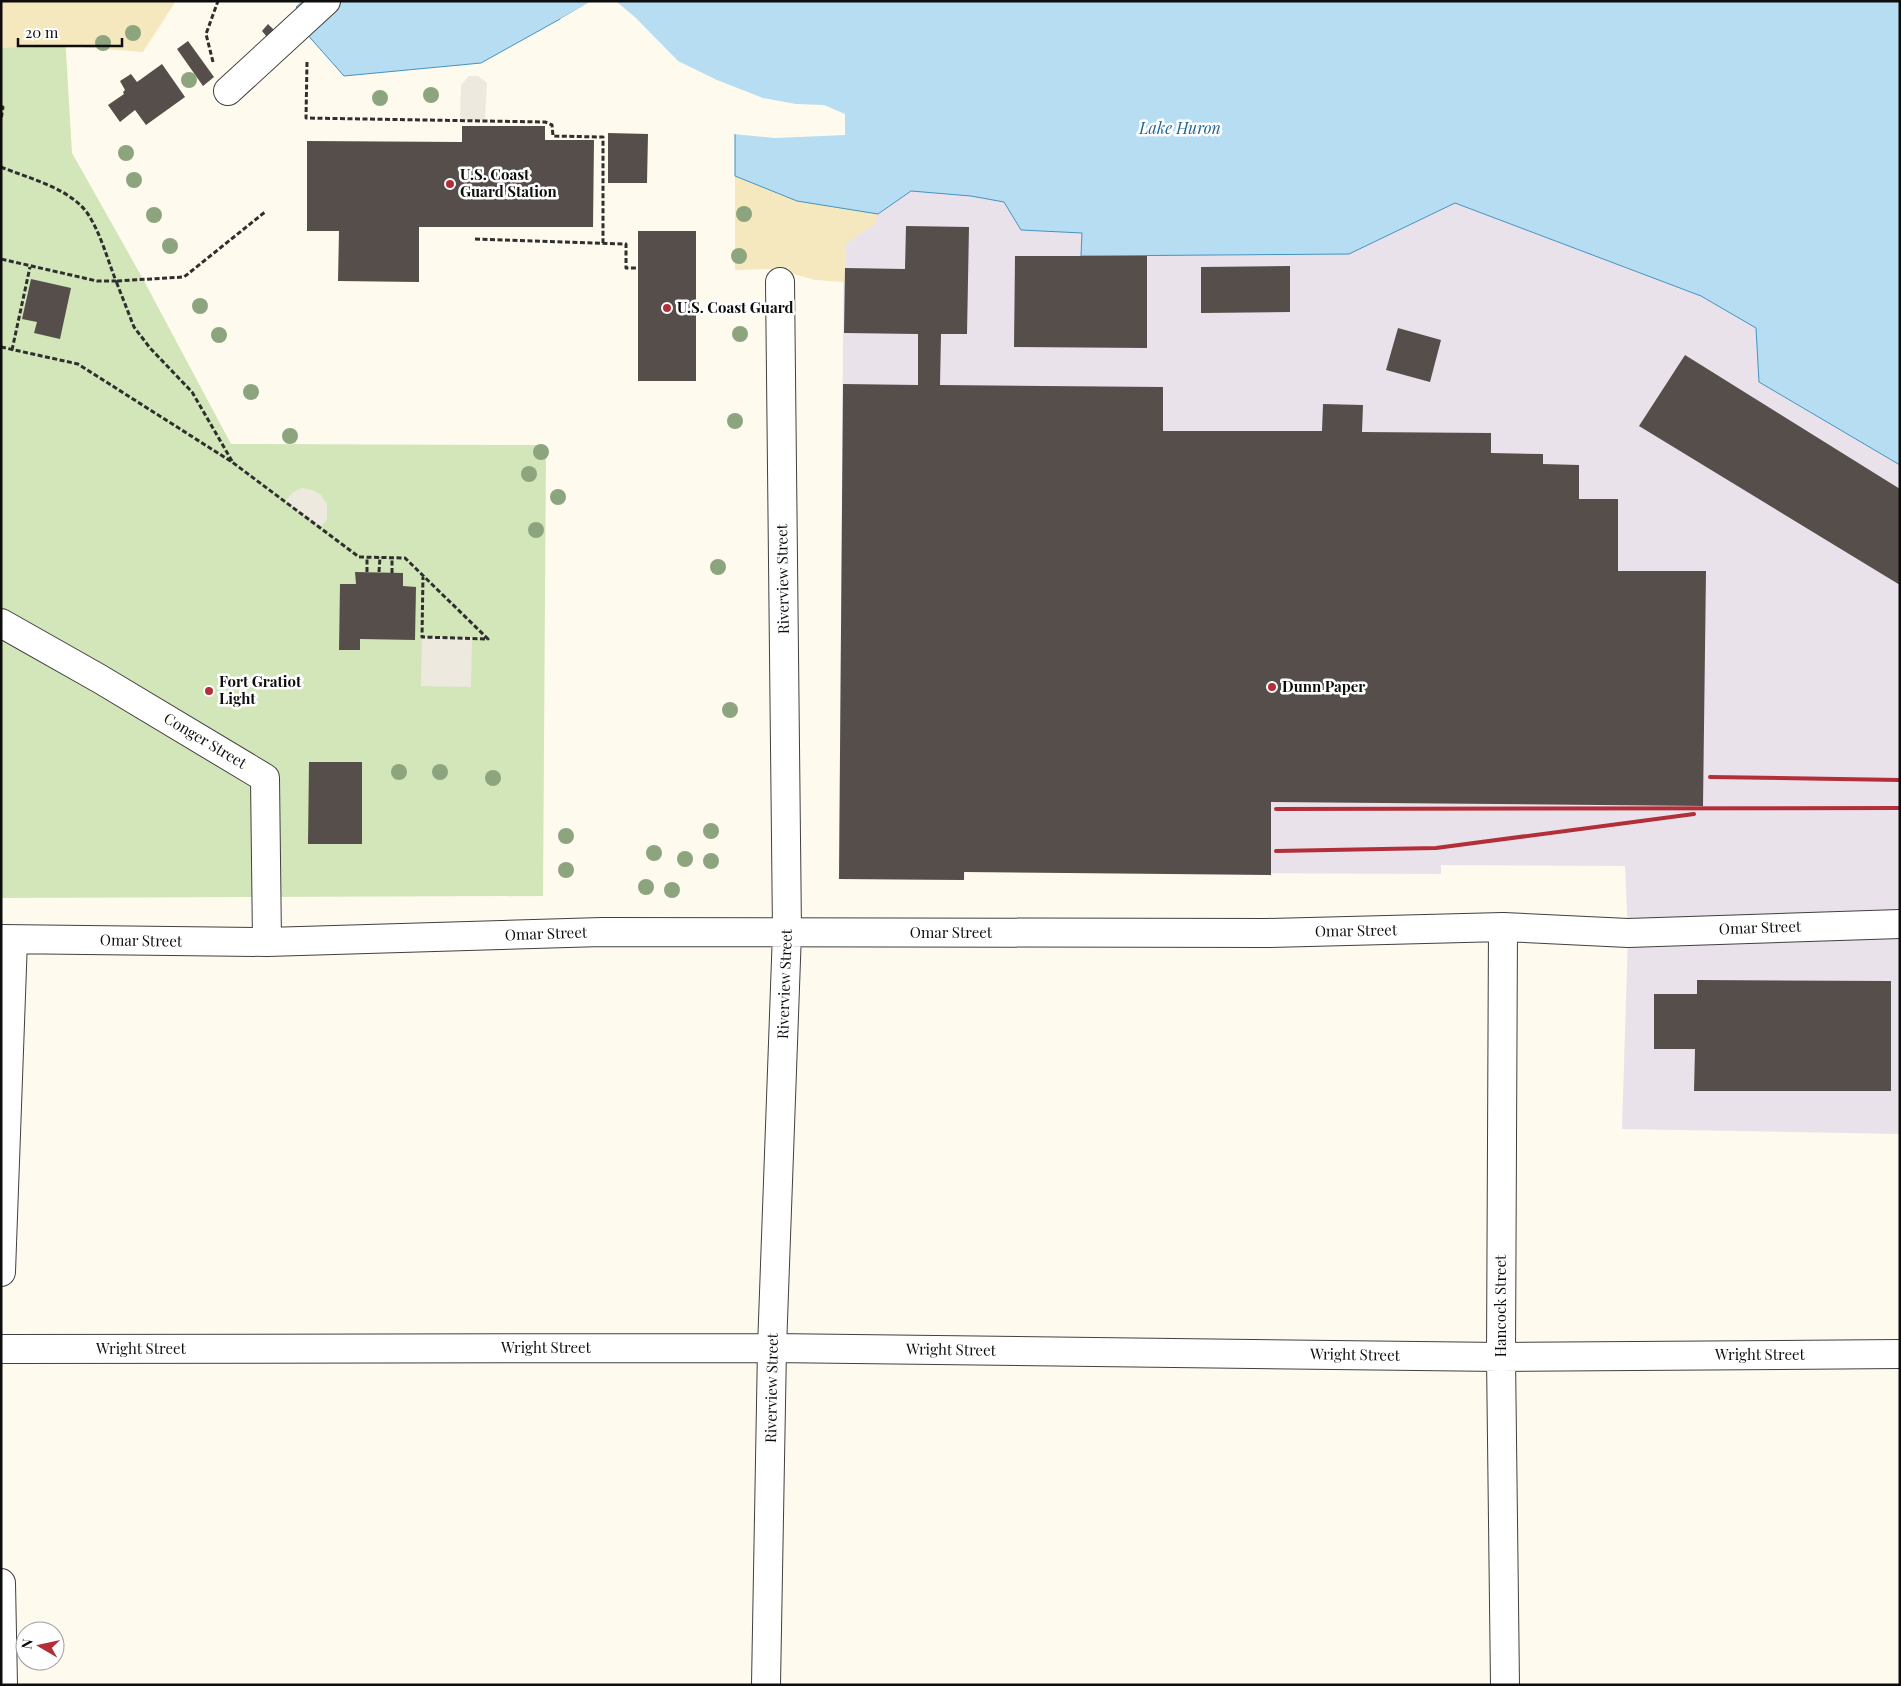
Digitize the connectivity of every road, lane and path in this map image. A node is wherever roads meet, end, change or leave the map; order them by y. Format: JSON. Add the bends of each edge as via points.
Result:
{"nodes":[{"id":1,"x":218,"y":1,"type":"edge"},
{"id":2,"x":326,"y":1,"type":"edge"},
{"id":3,"x":287,"y":36,"type":"junction"},
{"id":4,"x":228,"y":91,"type":"joint"},
{"id":5,"x":1,"y":107,"type":"edge"},
{"id":6,"x":1,"y":120,"type":"edge"},
{"id":7,"x":1,"y":167,"type":"edge"},
{"id":8,"x":265,"y":212,"type":"dead end"},
{"id":9,"x":475,"y":240,"type":"dead end"},
{"id":10,"x":603,"y":243,"type":"junction"},
{"id":11,"x":1,"y":259,"type":"edge"},
{"id":12,"x":30,"y":266,"type":"junction"},
{"id":13,"x":638,"y":268,"type":"dead end"},
{"id":14,"x":116,"y":281,"type":"junction"},
{"id":15,"x":780,"y":282,"type":"dead end"},
{"id":16,"x":1,"y":347,"type":"edge"},
{"id":17,"x":12,"y":350,"type":"junction"},
{"id":18,"x":232,"y":462,"type":"junction"},
{"id":19,"x":367,"y":557,"type":"junction"},
{"id":20,"x":380,"y":557,"type":"junction"},
{"id":21,"x":392,"y":558,"type":"junction"},
{"id":22,"x":367,"y":572,"type":"dead end"},
{"id":23,"x":379,"y":572,"type":"dead end"},
{"id":24,"x":392,"y":573,"type":"dead end"},
{"id":25,"x":424,"y":576,"type":"junction"},
{"id":26,"x":1,"y":623,"type":"edge"},
{"id":27,"x":1900,"y":924,"type":"edge"},
{"id":28,"x":1503,"y":927,"type":"junction"},
{"id":29,"x":787,"y":932,"type":"junction"},
{"id":30,"x":7,"y":939,"type":"edge"},
{"id":31,"x":267,"y":942,"type":"junction"},
{"id":32,"x":1,"y":1272,"type":"edge"},
{"id":33,"x":772,"y":1348,"type":"junction"},
{"id":34,"x":1,"y":1349,"type":"edge"},
{"id":35,"x":1900,"y":1354,"type":"edge"},
{"id":36,"x":1501,"y":1357,"type":"junction"},
{"id":37,"x":1,"y":1582,"type":"edge"},
{"id":38,"x":2,"y":1685,"type":"edge"},
{"id":39,"x":766,"y":1685,"type":"edge"},
{"id":40,"x":1505,"y":1685,"type":"edge"}],
"edges":[{"from":1,"to":4,"type":"path","via":[[206,34],[218,78]]},
{"from":2,"to":3,"type":"street"},
{"from":3,"to":4,"type":"street"},
{"from":3,"to":10,"type":"path","via":[[307,62],[306,118],[545,122],[552,125],[552,136],[602,137]]},
{"from":5,"to":6,"type":"path"},
{"from":7,"to":14,"type":"path","via":[[66,194],[81,206],[91,218]]},
{"from":8,"to":14,"type":"path","via":[[184,276]]},
{"from":9,"to":10,"type":"path"},
{"from":10,"to":13,"type":"path","via":[[626,244],[626,268]]},
{"from":11,"to":12,"type":"path"},
{"from":12,"to":14,"type":"path","via":[[97,282]]},
{"from":12,"to":17,"type":"path"},
{"from":14,"to":18,"type":"path","via":[[134,327],[192,392]]},
{"from":15,"to":29,"type":"street","name":"Riverview Street"},
{"from":16,"to":17,"type":"path"},
{"from":17,"to":18,"type":"path","via":[[78,364]]},
{"from":18,"to":19,"type":"path","via":[[359,557]]},
{"from":19,"to":20,"type":"path"},
{"from":19,"to":22,"type":"path"},
{"from":20,"to":21,"type":"path"},
{"from":20,"to":23,"type":"path"},
{"from":21,"to":24,"type":"path"},
{"from":21,"to":25,"type":"path","via":[[405,558]]},
{"from":25,"to":25,"type":"path","via":[[443,594],[488,639],[422,637]]},
{"from":26,"to":31,"type":"street","name":"Conger Street","via":[[265,778]]},
{"from":27,"to":28,"type":"street","name":"Omar Street","via":[[1628,933]]},
{"from":28,"to":29,"type":"street","name":"Omar Street","via":[[1267,933]]},
{"from":28,"to":36,"type":"street","name":"Hancock Street"},
{"from":29,"to":31,"type":"street","name":"Omar Street","via":[[602,932]]},
{"from":29,"to":33,"type":"street","name":"Riverview Street"},
{"from":30,"to":31,"type":"street","name":"Omar Street"},
{"from":30,"to":32,"type":"street"},
{"from":33,"to":34,"type":"street","name":"Wright Street"},
{"from":33,"to":36,"type":"street","name":"Wright Street"},
{"from":33,"to":39,"type":"street","name":"Riverview Street"},
{"from":35,"to":36,"type":"street","name":"Wright Street"},
{"from":36,"to":40,"type":"street","name":"Hancock Street"},
{"from":37,"to":38,"type":"street"}]}
